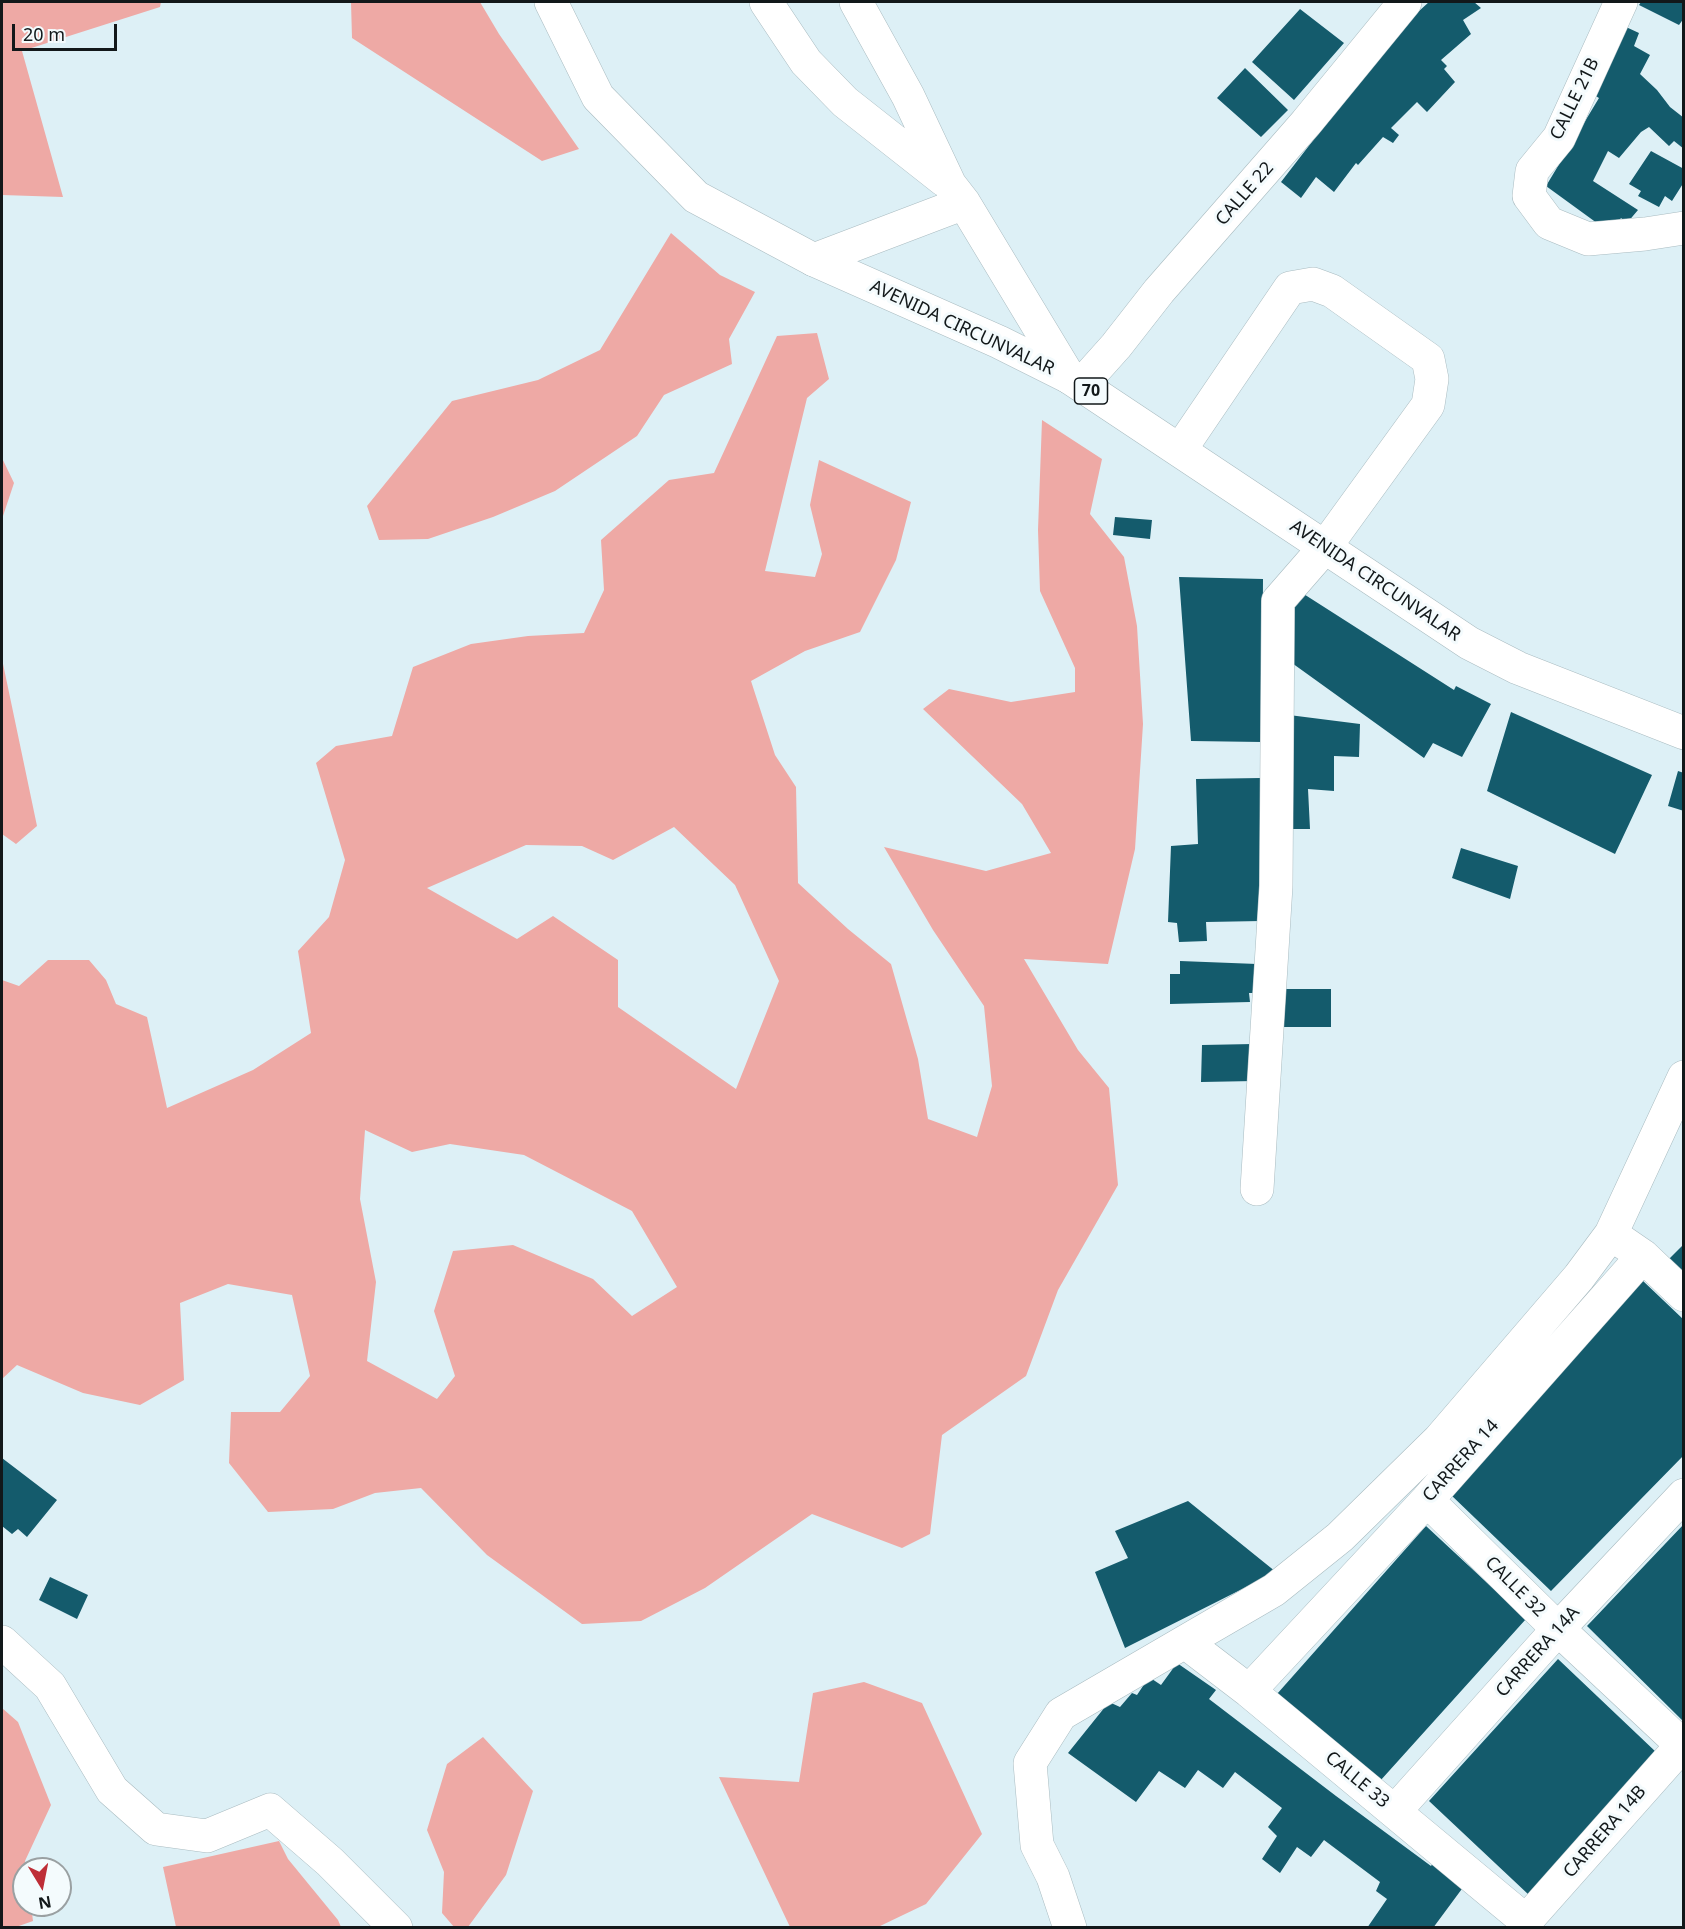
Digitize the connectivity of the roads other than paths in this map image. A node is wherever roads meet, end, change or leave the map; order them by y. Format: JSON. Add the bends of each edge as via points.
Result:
{"nodes":[{"id":1,"x":551,"y":2,"type":"edge"},
{"id":2,"x":766,"y":2,"type":"edge"},
{"id":3,"x":856,"y":2,"type":"edge"},
{"id":4,"x":1405,"y":2,"type":"edge"},
{"id":5,"x":1621,"y":2,"type":"edge"},
{"id":6,"x":957,"y":194,"type":"junction"},
{"id":7,"x":1683,"y":228,"type":"edge"},
{"id":8,"x":813,"y":260,"type":"junction"},
{"id":9,"x":1075,"y":381,"type":"junction"},
{"id":10,"x":1180,"y":450,"type":"junction"},
{"id":11,"x":1325,"y":547,"type":"junction"},
{"id":12,"x":1683,"y":733,"type":"edge"},
{"id":13,"x":1683,"y":1077,"type":"edge"},
{"id":14,"x":1670,"y":1136,"type":"edge"},
{"id":15,"x":1257,"y":1189,"type":"dead end"},
{"id":16,"x":1611,"y":1234,"type":"junction"},
{"id":17,"x":1643,"y":1256,"type":"junction"},
{"id":18,"x":1683,"y":1295,"type":"edge"},
{"id":19,"x":1683,"y":1495,"type":"edge"},
{"id":20,"x":1427,"y":1500,"type":"junction"},
{"id":21,"x":1558,"y":1629,"type":"junction"},
{"id":22,"x":2,"y":1642,"type":"edge"},
{"id":23,"x":1185,"y":1642,"type":"junction"},
{"id":24,"x":1249,"y":1691,"type":"junction"},
{"id":25,"x":1683,"y":1745,"type":"edge"},
{"id":26,"x":1395,"y":1811,"type":"junction"},
{"id":27,"x":1526,"y":1921,"type":"joint"},
{"id":28,"x":396,"y":1928,"type":"edge"},
{"id":29,"x":1070,"y":1928,"type":"edge"}],
"edges":[{"from":1,"to":8,"type":"street","name":"AVENIDA CIRCUNVALAR","number":"70","via":[[598,97],[696,197]]},
{"from":2,"to":6,"type":"street","via":[[806,62],[845,102]]},
{"from":3,"to":6,"type":"street"},
{"from":4,"to":9,"type":"street","name":"CALLE 22","via":[[1116,346]]},
{"from":5,"to":7,"type":"street","name":"CALLE 21B","via":[[1559,138],[1532,171],[1529,196],[1549,223],[1588,239]]},
{"from":6,"to":8,"type":"street"},
{"from":6,"to":9,"type":"street"},
{"from":8,"to":9,"type":"street","name":"AVENIDA CIRCUNVALAR","number":"70","via":[[999,342]]},
{"from":9,"to":10,"type":"street","name":"AVENIDA CIRCUNVALAR","number":"70"},
{"from":10,"to":11,"type":"street","name":"AVENIDA CIRCUNVALAR","number":"70"},
{"from":10,"to":11,"type":"street","via":[[1290,288],[1312,284],[1332,291],[1428,359],[1432,379],[1428,405]]},
{"from":11,"to":12,"type":"street","name":"AVENIDA CIRCUNVALAR","number":"70","via":[[1469,644],[1518,668]]},
{"from":11,"to":15,"type":"street","via":[[1278,602],[1276,886]]},
{"from":13,"to":14,"type":"street"},
{"from":14,"to":16,"type":"street"},
{"from":16,"to":17,"type":"street"},
{"from":16,"to":23,"type":"street","via":[[1579,1277],[1438,1440],[1340,1537],[1274,1590]]},
{"from":17,"to":18,"type":"street"},
{"from":17,"to":20,"type":"street","name":"CARRERA 14"},
{"from":19,"to":21,"type":"street","name":"CARRERA 14A"},
{"from":20,"to":21,"type":"street","name":"CALLE 32"},
{"from":20,"to":24,"type":"street","name":"CARRERA 14"},
{"from":21,"to":25,"type":"street","name":"CALLE 32"},
{"from":21,"to":26,"type":"street","name":"CARRERA 14A"},
{"from":22,"to":28,"type":"street","via":[[50,1686],[112,1790],[156,1829],[207,1836],[270,1810],[330,1862]]},
{"from":23,"to":24,"type":"street","name":"CALLE 33"},
{"from":23,"to":29,"type":"street","via":[[1060,1714],[1030,1763],[1037,1845],[1053,1877]]},
{"from":24,"to":26,"type":"street","name":"CALLE 33"},
{"from":25,"to":27,"type":"street","name":"CARRERA 14B"},
{"from":26,"to":27,"type":"street","name":"CALLE 33"}]}
